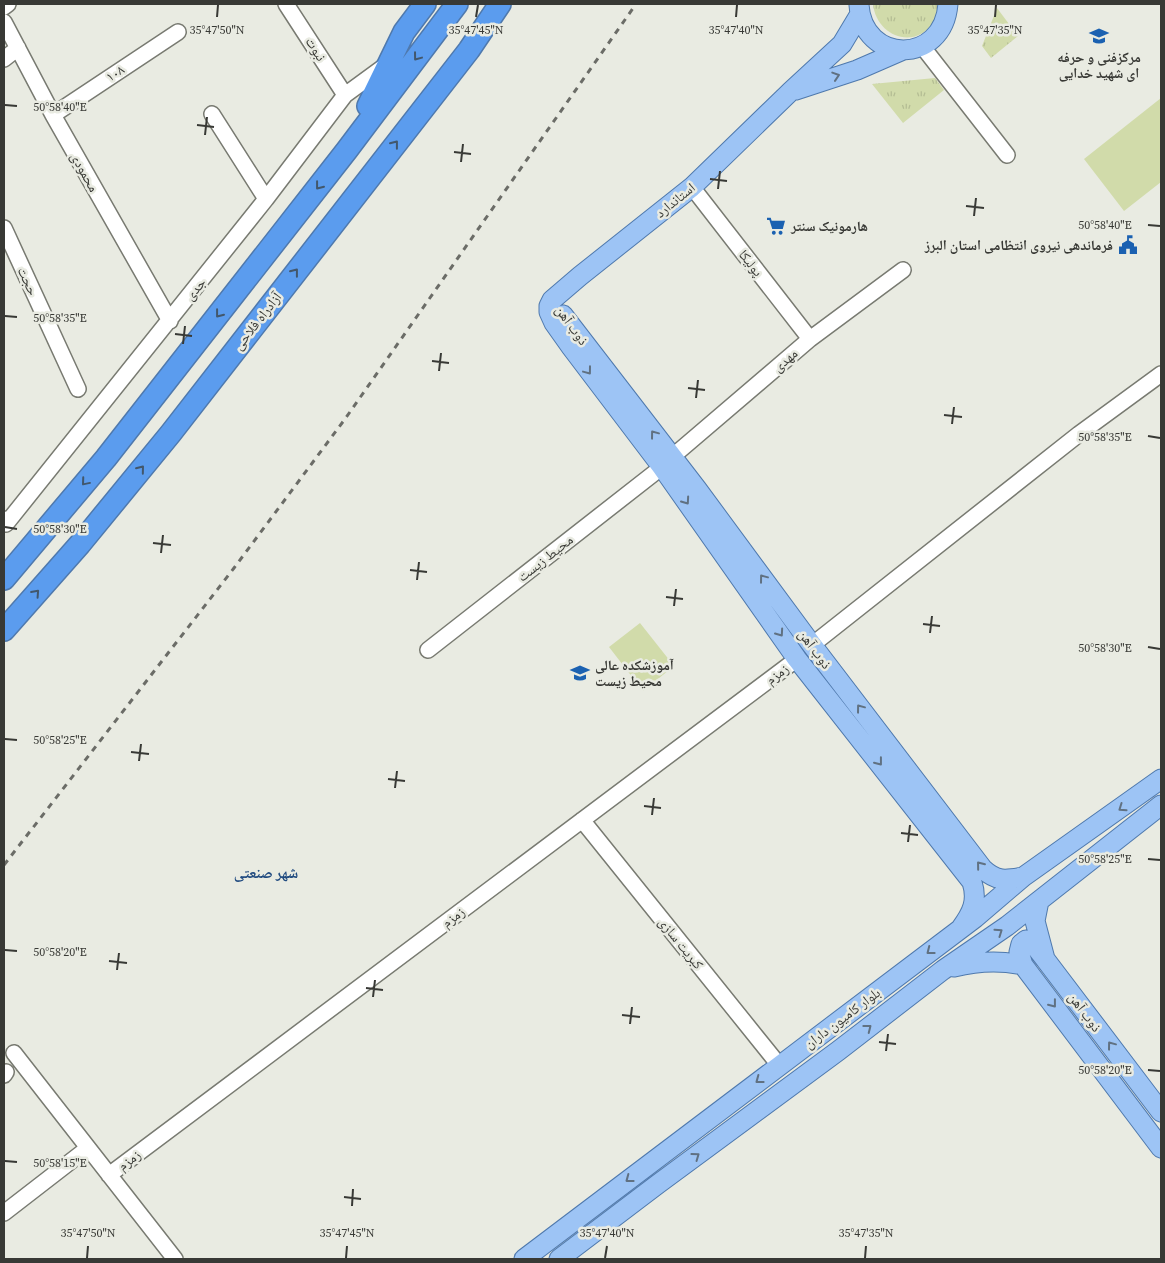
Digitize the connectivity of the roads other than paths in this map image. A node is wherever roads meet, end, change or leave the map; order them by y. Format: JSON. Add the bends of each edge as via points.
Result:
{"nodes":[{"id":1,"x":8,"y":4,"type":"edge"},
{"id":2,"x":286,"y":4,"type":"edge"},
{"id":3,"x":425,"y":4,"type":"edge"},
{"id":4,"x":457,"y":4,"type":"edge"},
{"id":5,"x":500,"y":4,"type":"edge"},
{"id":6,"x":4,"y":7,"type":"edge"},
{"id":7,"x":949,"y":8,"type":"edge"},
{"id":8,"x":860,"y":9,"type":"edge"},
{"id":9,"x":4,"y":22,"type":"edge"},
{"id":10,"x":178,"y":32,"type":"dead end"},
{"id":11,"x":922,"y":46,"type":"junction"},
{"id":12,"x":18,"y":48,"type":"junction"},
{"id":13,"x":903,"y":50,"type":"junction"},
{"id":14,"x":4,"y":59,"type":"edge"},
{"id":15,"x":390,"y":62,"type":"junction"},
{"id":16,"x":790,"y":92,"type":"junction"},
{"id":17,"x":345,"y":95,"type":"junction"},
{"id":18,"x":212,"y":114,"type":"dead end"},
{"id":19,"x":53,"y":115,"type":"junction"},
{"id":20,"x":347,"y":150,"type":"junction"},
{"id":21,"x":1007,"y":155,"type":"dead end"},
{"id":22,"x":692,"y":187,"type":"junction"},
{"id":23,"x":266,"y":199,"type":"junction"},
{"id":24,"x":4,"y":228,"type":"edge"},
{"id":25,"x":903,"y":270,"type":"dead end"},
{"id":26,"x":552,"y":300,"type":"joint"},
{"id":27,"x":170,"y":321,"type":"junction"},
{"id":28,"x":810,"y":338,"type":"junction"},
{"id":29,"x":1161,"y":374,"type":"edge"},
{"id":30,"x":78,"y":390,"type":"dead end"},
{"id":31,"x":667,"y":462,"type":"junction"},
{"id":32,"x":5,"y":522,"type":"edge"},
{"id":33,"x":4,"y":579,"type":"edge"},
{"id":34,"x":4,"y":630,"type":"edge"},
{"id":35,"x":812,"y":646,"type":"junction"},
{"id":36,"x":428,"y":650,"type":"dead end"},
{"id":37,"x":797,"y":658,"type":"junction"},
{"id":38,"x":1161,"y":779,"type":"edge"},
{"id":39,"x":1161,"y":805,"type":"edge"},
{"id":40,"x":582,"y":820,"type":"junction"},
{"id":41,"x":1023,"y":877,"type":"junction"},
{"id":42,"x":1038,"y":901,"type":"junction"},
{"id":43,"x":961,"y":928,"type":"junction"},
{"id":44,"x":1045,"y":958,"type":"junction"},
{"id":45,"x":1023,"y":965,"type":"junction"},
{"id":46,"x":943,"y":970,"type":"junction"},
{"id":47,"x":826,"y":1031,"type":"junction"},
{"id":48,"x":838,"y":1051,"type":"junction"},
{"id":49,"x":14,"y":1053,"type":"dead end"},
{"id":50,"x":779,"y":1065,"type":"junction"},
{"id":51,"x":1161,"y":1112,"type":"edge"},
{"id":52,"x":88,"y":1148,"type":"junction"},
{"id":53,"x":1161,"y":1148,"type":"edge"},
{"id":54,"x":109,"y":1175,"type":"junction"},
{"id":55,"x":4,"y":1213,"type":"edge"},
{"id":56,"x":175,"y":1259,"type":"edge"},
{"id":57,"x":524,"y":1259,"type":"edge"},
{"id":58,"x":559,"y":1259,"type":"edge"}],
"edges":[{"from":1,"to":6,"type":"street"},
{"from":2,"to":17,"type":"street","name":"نبوت"},
{"from":3,"to":15,"type":"highway","via":[[404,32]]},
{"from":4,"to":20,"type":"highway","one_way":true},
{"from":34,"to":5,"type":"highway","name":"آزادراه فلاحی","one_way":true,"via":[[171,433],[469,50]]},
{"from":7,"to":11,"type":"main road","via":[[941,30]]},
{"from":8,"to":13,"type":"main road","via":[[865,28],[875,40],[888,48]]},
{"from":8,"to":16,"type":"main road","name":"استاندارد","via":[[842,44]]},
{"from":9,"to":12,"type":"street","name":"محمودی"},
{"from":10,"to":19,"type":"street","name":"۱۰۸"},
{"from":11,"to":13,"type":"main road","name":"استاندارد"},
{"from":11,"to":21,"type":"street"},
{"from":12,"to":14,"type":"street"},
{"from":12,"to":19,"type":"street","name":"محمودی"},
{"from":16,"to":13,"type":"main road","name":"استاندارد","one_way":true,"via":[[857,70]]},
{"from":15,"to":17,"type":"street","name":"جدی"},
{"from":15,"to":20,"type":"highway"},
{"from":16,"to":22,"type":"main road","name":"استاندارد"},
{"from":17,"to":23,"type":"street","name":"جدی"},
{"from":18,"to":23,"type":"street"},
{"from":19,"to":27,"type":"street","name":"محمودی"},
{"from":20,"to":33,"type":"highway","one_way":true,"via":[[106,458]]},
{"from":22,"to":26,"type":"main road","name":"استاندارد"},
{"from":22,"to":28,"type":"street","name":"پولیکا"},
{"from":23,"to":27,"type":"street","name":"جدی"},
{"from":24,"to":30,"type":"street","name":"حجت"},
{"from":25,"to":28,"type":"street","name":"مهدی"},
{"from":26,"to":31,"type":"main road","name":"ذوب آهن"},
{"from":27,"to":32,"type":"street","name":"جدی"},
{"from":28,"to":31,"type":"street","name":"مهدی"},
{"from":29,"to":35,"type":"street","via":[[1079,434]]},
{"from":35,"to":31,"type":"main road","name":"ذوب آهن","one_way":true},
{"from":31,"to":36,"type":"street","name":"محیط زیست"},
{"from":31,"to":37,"type":"main road","name":"ذوب آهن","one_way":true},
{"from":41,"to":35,"type":"main road","name":"ذوب آهن","one_way":true,"via":[[1006,880],[992,877],[983,869]]},
{"from":37,"to":40,"type":"street","name":"زمزم"},
{"from":37,"to":43,"type":"main road","name":"ذوب آهن","one_way":true,"via":[[972,882],[975,902]]},
{"from":38,"to":41,"type":"main road","name":"بلوار کامیون داران","one_way":true},
{"from":39,"to":42,"type":"main road","name":"بلوار کامیون داران"},
{"from":40,"to":50,"type":"street","name":"کبریت سازی"},
{"from":40,"to":54,"type":"street","name":"زمزم"},
{"from":41,"to":43,"type":"main road","name":"بلوار کامیون داران"},
{"from":42,"to":44,"type":"main road","name":"ذوب آهن","via":[[1035,921]]},
{"from":46,"to":42,"type":"main road","name":"بلوار کامیون داران","one_way":true},
{"from":43,"to":47,"type":"main road","name":"بلوار کامیون داران","one_way":true},
{"from":44,"to":45,"type":"main road","via":[[1034,943],[1026,940],[1019,952]]},
{"from":51,"to":44,"type":"main road","name":"ذوب آهن","one_way":true},
{"from":45,"to":46,"type":"main road","via":[[994,961]]},
{"from":45,"to":53,"type":"main road","name":"ذوب آهن","one_way":true},
{"from":48,"to":46,"type":"main road","name":"بلوار کامیون داران","one_way":true},
{"from":47,"to":48,"type":"main road"},
{"from":47,"to":50,"type":"main road","name":"بلوار کامیون داران"},
{"from":58,"to":48,"type":"main road","name":"بلوار کامیون داران","one_way":true},
{"from":49,"to":52,"type":"street"},
{"from":50,"to":57,"type":"main road","name":"بلوار کامیون داران","one_way":true},
{"from":52,"to":54,"type":"street"},
{"from":52,"to":55,"type":"street"},
{"from":54,"to":56,"type":"street"}]}
